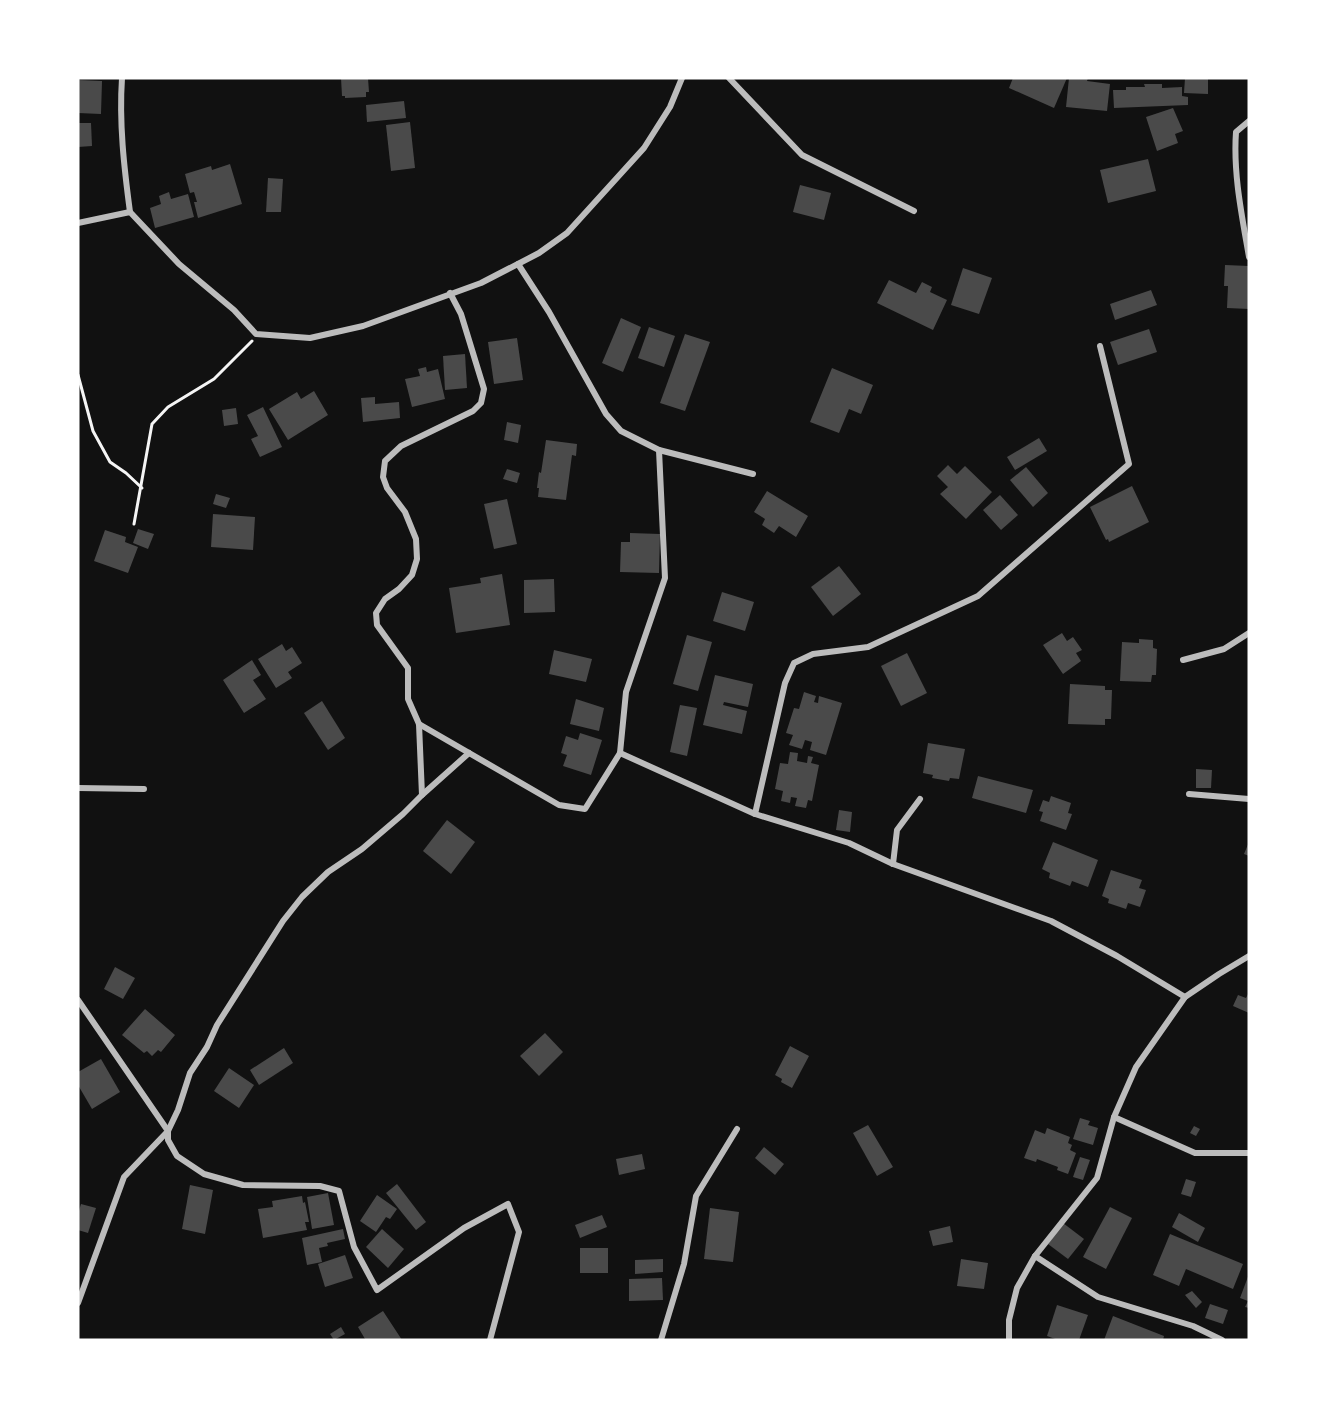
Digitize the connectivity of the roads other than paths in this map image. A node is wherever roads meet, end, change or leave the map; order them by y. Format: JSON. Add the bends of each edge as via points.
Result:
{"nodes":[{"id":1,"x":122,"y":78,"type":"edge"},
{"id":2,"x":681,"y":78,"type":"edge"},
{"id":3,"x":729,"y":78,"type":"edge"},
{"id":4,"x":1249,"y":121,"type":"edge"},
{"id":5,"x":914,"y":211,"type":"dead end"},
{"id":6,"x":130,"y":212,"type":"junction"},
{"id":7,"x":78,"y":224,"type":"edge"},
{"id":8,"x":1249,"y":257,"type":"edge"},
{"id":9,"x":518,"y":264,"type":"junction"},
{"id":10,"x":450,"y":293,"type":"junction"},
{"id":11,"x":1100,"y":346,"type":"dead end"},
{"id":12,"x":659,"y":450,"type":"junction"},
{"id":13,"x":753,"y":474,"type":"dead end"},
{"id":14,"x":1249,"y":633,"type":"edge"},
{"id":15,"x":1183,"y":660,"type":"dead end"},
{"id":16,"x":419,"y":724,"type":"junction"},
{"id":17,"x":469,"y":753,"type":"junction"},
{"id":18,"x":621,"y":753,"type":"junction"},
{"id":19,"x":78,"y":788,"type":"edge"},
{"id":20,"x":144,"y":789,"type":"dead end"},
{"id":21,"x":1189,"y":794,"type":"dead end"},
{"id":22,"x":422,"y":795,"type":"junction"},
{"id":23,"x":920,"y":799,"type":"dead end"},
{"id":24,"x":1249,"y":799,"type":"edge"},
{"id":25,"x":755,"y":814,"type":"junction"},
{"id":26,"x":893,"y":864,"type":"junction"},
{"id":27,"x":1249,"y":956,"type":"edge"},
{"id":28,"x":1185,"y":997,"type":"junction"},
{"id":29,"x":78,"y":1000,"type":"edge"},
{"id":30,"x":1114,"y":1117,"type":"junction"},
{"id":31,"x":737,"y":1129,"type":"dead end"},
{"id":32,"x":168,"y":1131,"type":"junction"},
{"id":33,"x":1249,"y":1153,"type":"edge"},
{"id":34,"x":1035,"y":1256,"type":"junction"},
{"id":35,"x":78,"y":1303,"type":"edge"},
{"id":36,"x":490,"y":1340,"type":"edge"},
{"id":37,"x":661,"y":1340,"type":"edge"},
{"id":38,"x":1009,"y":1340,"type":"edge"},
{"id":39,"x":1222,"y":1340,"type":"edge"}],
"edges":[{"from":1,"to":6,"type":"street","via":[[120,107]]},
{"from":2,"to":9,"type":"street","via":[[670,107],[644,148],[567,233]]},
{"from":3,"to":5,"type":"street","via":[[802,155]]},
{"from":4,"to":8,"type":"street","via":[[1236,132],[1235,148]]},
{"from":6,"to":7,"type":"street"},
{"from":6,"to":10,"type":"street","via":[[179,264],[256,334],[310,338],[363,326]]},
{"from":9,"to":10,"type":"street"},
{"from":9,"to":12,"type":"street","via":[[606,414],[621,431]]},
{"from":10,"to":16,"type":"street","via":[[461,314],[484,389],[481,403],[473,411],[401,446],[385,460],[383,477],[405,512],[416,539],[417,559],[412,575],[385,599],[376,613],[377,626],[408,669],[408,699]]},
{"from":11,"to":25,"type":"street","via":[[1129,464],[978,596],[868,647],[813,654],[794,663],[785,683]]},
{"from":12,"to":13,"type":"street"},
{"from":12,"to":18,"type":"street","via":[[665,578],[626,692]]},
{"from":14,"to":15,"type":"street","via":[[1224,649]]},
{"from":16,"to":17,"type":"street"},
{"from":16,"to":22,"type":"street"},
{"from":17,"to":18,"type":"street","via":[[559,805],[585,809]]},
{"from":17,"to":22,"type":"street"},
{"from":18,"to":25,"type":"street"},
{"from":19,"to":20,"type":"street"},
{"from":21,"to":24,"type":"street"},
{"from":22,"to":32,"type":"street","via":[[362,849],[328,872],[283,921],[190,1073]]},
{"from":23,"to":26,"type":"street","via":[[897,830]]},
{"from":25,"to":26,"type":"street","via":[[849,843]]},
{"from":26,"to":28,"type":"street","via":[[1051,921]]},
{"from":27,"to":28,"type":"street"},
{"from":28,"to":30,"type":"street","via":[[1136,1067]]},
{"from":29,"to":32,"type":"street"},
{"from":30,"to":33,"type":"street","via":[[1195,1153]]},
{"from":30,"to":34,"type":"street","via":[[1097,1178]]},
{"from":31,"to":37,"type":"street","via":[[696,1196],[684,1264]]},
{"from":32,"to":35,"type":"street","via":[[124,1177]]},
{"from":32,"to":36,"type":"street","via":[[168,1140],[177,1156],[204,1174],[243,1185],[320,1186],[339,1191],[354,1247],[377,1290],[464,1228],[508,1204],[519,1232]]},
{"from":34,"to":38,"type":"street","via":[[1017,1288],[1009,1320]]},
{"from":34,"to":39,"type":"street","via":[[1098,1297],[1193,1326]]}]}
